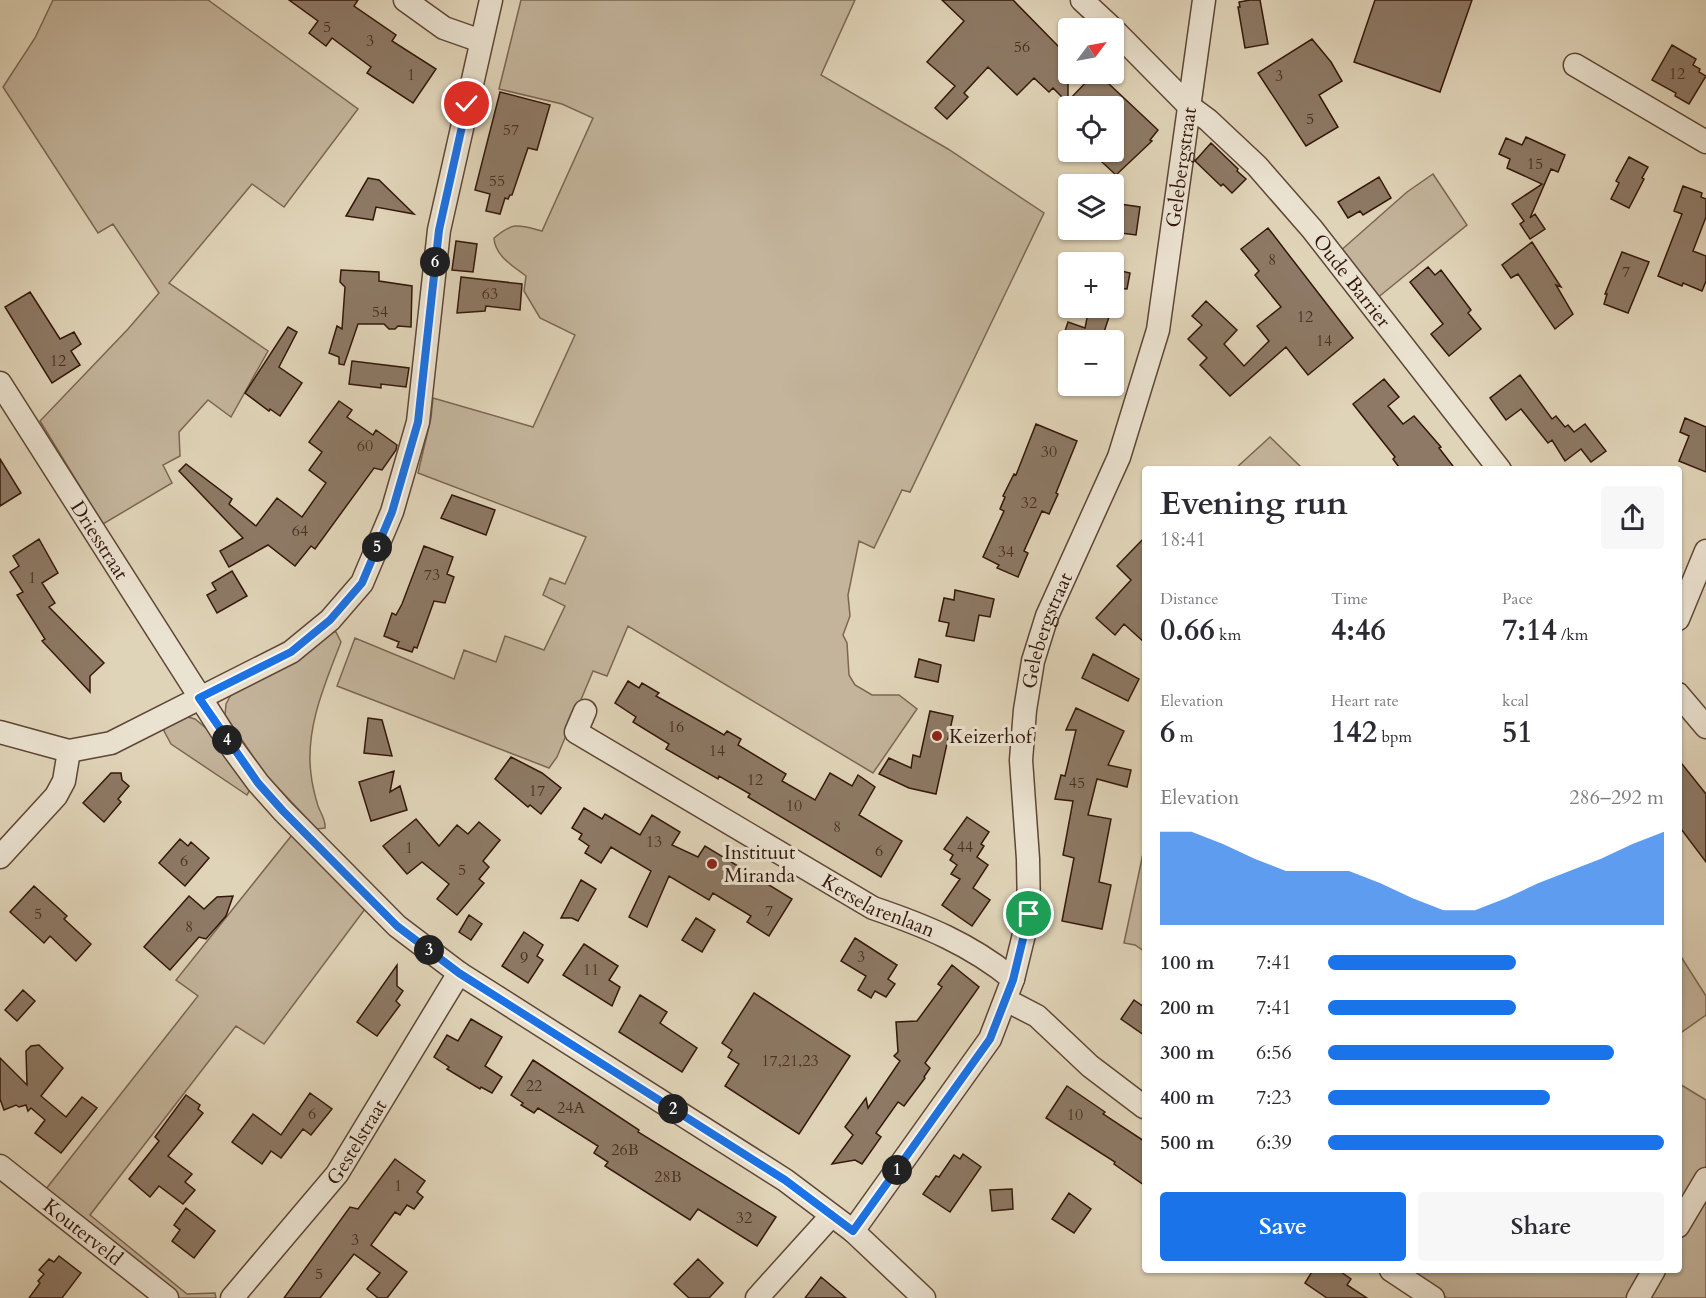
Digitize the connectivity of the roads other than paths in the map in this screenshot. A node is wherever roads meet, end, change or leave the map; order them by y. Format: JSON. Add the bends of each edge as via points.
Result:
{"nodes":[{"id":1,"x":405,"y":0,"type":"edge"},
{"id":2,"x":491,"y":0,"type":"edge"},
{"id":3,"x":1082,"y":0,"type":"edge"},
{"id":4,"x":1204,"y":0,"type":"edge"},
{"id":5,"x":1101,"y":18,"type":"edge"},
{"id":6,"x":1124,"y":40,"type":"edge"},
{"id":7,"x":481,"y":41,"type":"junction"},
{"id":8,"x":1575,"y":65,"type":"dead end"},
{"id":9,"x":1189,"y":105,"type":"junction"},
{"id":10,"x":1706,"y":142,"type":"edge"},
{"id":11,"x":0,"y":383,"type":"edge"},
{"id":12,"x":1497,"y":466,"type":"edge"},
{"id":13,"x":1706,"y":551,"type":"edge"},
{"id":14,"x":1682,"y":609,"type":"edge"},
{"id":15,"x":199,"y":698,"type":"junction"},
{"id":16,"x":1682,"y":699,"type":"edge"},
{"id":17,"x":585,"y":711,"type":"dead end"},
{"id":18,"x":1706,"y":727,"type":"edge"},
{"id":19,"x":0,"y":732,"type":"edge"},
{"id":20,"x":69,"y":751,"type":"junction"},
{"id":21,"x":0,"y":857,"type":"edge"},
{"id":22,"x":459,"y":973,"type":"junction"},
{"id":23,"x":1010,"y":990,"type":"junction"},
{"id":24,"x":1142,"y":1105,"type":"edge"},
{"id":25,"x":0,"y":1166,"type":"edge"},
{"id":26,"x":1706,"y":1179,"type":"edge"},
{"id":27,"x":831,"y":1216,"type":"junction"},
{"id":28,"x":1682,"y":1220,"type":"edge"},
{"id":29,"x":853,"y":1231,"type":"junction"},
{"id":30,"x":1396,"y":1273,"type":"edge"},
{"id":31,"x":1652,"y":1273,"type":"edge"},
{"id":32,"x":167,"y":1298,"type":"edge"},
{"id":33,"x":232,"y":1298,"type":"edge"},
{"id":34,"x":757,"y":1298,"type":"edge"},
{"id":35,"x":924,"y":1298,"type":"edge"},
{"id":36,"x":1433,"y":1298,"type":"edge"},
{"id":37,"x":1638,"y":1298,"type":"edge"}],
"edges":[{"from":1,"to":7,"type":"street","via":[[444,28]]},
{"from":2,"to":7,"type":"street"},
{"from":3,"to":5,"type":"street","name":"Oude Barrier"},
{"from":4,"to":9,"type":"street","name":"Gelebergstraat"},
{"from":6,"to":9,"type":"street","name":"Oude Barrier"},
{"from":7,"to":15,"type":"street","via":[[439,230],[418,422],[392,512],[362,583],[330,620],[291,652]]},
{"from":8,"to":10,"type":"street"},
{"from":9,"to":12,"type":"street","name":"Oude Barrier","via":[[1257,166],[1312,229]]},
{"from":9,"to":23,"type":"street","name":"Gelebergstraat","via":[[1158,330],[1119,457],[1047,615],[1033,661],[1021,760],[1029,914]]},
{"from":11,"to":15,"type":"street","name":"Driesstraat"},
{"from":13,"to":14,"type":"street"},
{"from":15,"to":20,"type":"street","via":[[111,743]]},
{"from":15,"to":22,"type":"street","name":"Driesstraat","via":[[232,749],[283,811],[397,926]]},
{"from":16,"to":18,"type":"street"},
{"from":17,"to":23,"type":"street","name":"Kerselarenlaan","via":[[576,732],[873,908],[957,941],[993,963]]},
{"from":19,"to":20,"type":"street"},
{"from":20,"to":21,"type":"street","via":[[64,781],[56,796]]},
{"from":22,"to":27,"type":"street","name":"Driesstraat","via":[[785,1180]]},
{"from":22,"to":33,"type":"street","name":"Gestelstraat","via":[[337,1174]]},
{"from":23,"to":24,"type":"street","via":[[1090,1066]]},
{"from":23,"to":29,"type":"street","name":"Gelebergstraat","via":[[990,1039]]},
{"from":25,"to":32,"type":"street","name":"Kouterveld"},
{"from":26,"to":28,"type":"street"},
{"from":27,"to":29,"type":"street","name":"Driesstraat"},
{"from":27,"to":34,"type":"street"},
{"from":29,"to":35,"type":"street","name":"Driesstraat"},
{"from":30,"to":36,"type":"street"},
{"from":31,"to":37,"type":"street"}]}
